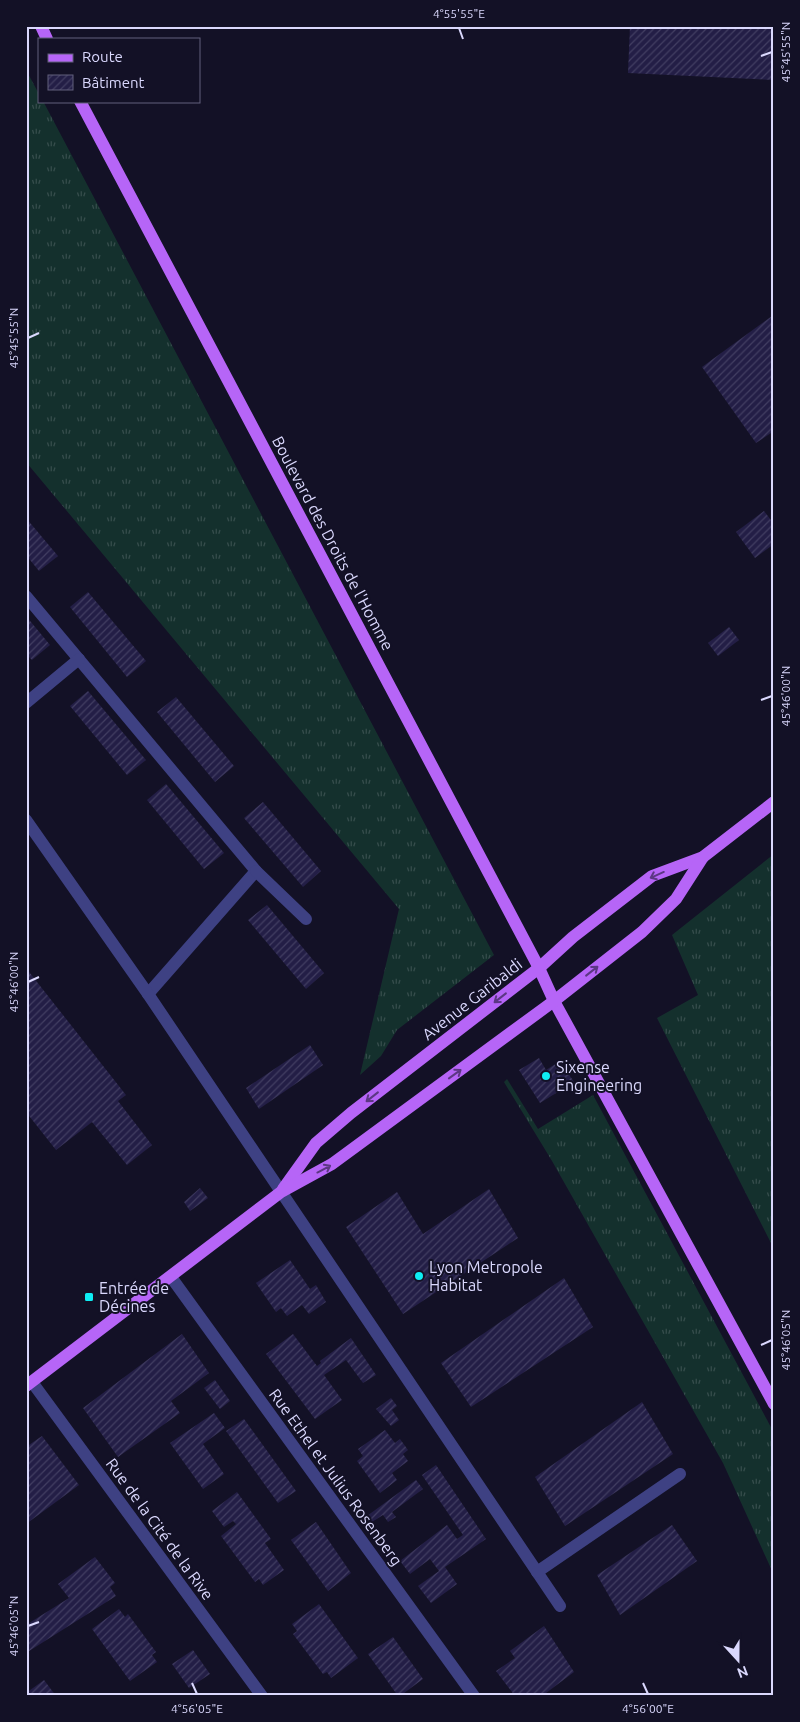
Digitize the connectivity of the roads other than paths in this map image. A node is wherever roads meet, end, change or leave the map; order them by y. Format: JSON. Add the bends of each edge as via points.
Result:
{"nodes":[{"id":1,"x":41,"y":26,"type":"edge"},
{"id":2,"x":47,"y":38,"type":"edge"},
{"id":3,"x":81,"y":102,"type":"edge"},
{"id":4,"x":26,"y":596,"type":"edge"},
{"id":5,"x":79,"y":659,"type":"junction"},
{"id":6,"x":26,"y":703,"type":"edge"},
{"id":7,"x":774,"y":802,"type":"edge"},
{"id":8,"x":26,"y":820,"type":"edge"},
{"id":9,"x":703,"y":858,"type":"junction"},
{"id":10,"x":256,"y":871,"type":"junction"},
{"id":11,"x":306,"y":919,"type":"dead end"},
{"id":12,"x":539,"y":968,"type":"junction"},
{"id":13,"x":148,"y":994,"type":"junction"},
{"id":14,"x":554,"y":1001,"type":"junction"},
{"id":15,"x":281,"y":1192,"type":"junction"},
{"id":16,"x":171,"y":1277,"type":"junction"},
{"id":17,"x":29,"y":1384,"type":"edge"},
{"id":18,"x":774,"y":1404,"type":"edge"},
{"id":19,"x":680,"y":1474,"type":"dead end"},
{"id":20,"x":537,"y":1572,"type":"junction"},
{"id":21,"x":560,"y":1606,"type":"dead end"},
{"id":22,"x":262,"y":1696,"type":"edge"},
{"id":23,"x":474,"y":1696,"type":"edge"}],
"edges":[{"from":1,"to":2,"type":"main road"},
{"from":3,"to":12,"type":"main road","name":"Boulevard des Droits de l'Homme"},
{"from":4,"to":5,"type":"street"},
{"from":5,"to":6,"type":"street"},
{"from":5,"to":10,"type":"street"},
{"from":7,"to":9,"type":"main road","name":"Avenue Garibaldi"},
{"from":8,"to":13,"type":"street"},
{"from":9,"to":12,"type":"main road","name":"Avenue Garibaldi","one_way":true,"via":[[652,876],[573,937]]},
{"from":14,"to":9,"type":"main road","name":"Avenue Garibaldi","one_way":true,"via":[[642,932],[676,899]]},
{"from":10,"to":11,"type":"street"},
{"from":10,"to":13,"type":"street"},
{"from":12,"to":14,"type":"main road","name":"Boulevard des Droits de l'Homme"},
{"from":12,"to":15,"type":"main road","name":"Avenue Garibaldi","one_way":true,"via":[[316,1143]]},
{"from":13,"to":15,"type":"street"},
{"from":15,"to":14,"type":"main road","name":"Avenue Garibaldi","one_way":true,"via":[[332,1164]]},
{"from":14,"to":18,"type":"main road","name":"Boulevard des Droits de l'Homme"},
{"from":15,"to":16,"type":"main road","name":"Avenue Garibaldi"},
{"from":15,"to":20,"type":"street"},
{"from":16,"to":17,"type":"main road","name":"Avenue Garibaldi"},
{"from":16,"to":23,"type":"street","name":"Rue Ethel et Julius Rosenberg"},
{"from":17,"to":22,"type":"street","name":"Rue de la Cité de la Rive"},
{"from":19,"to":20,"type":"street"},
{"from":20,"to":21,"type":"street"}]}
